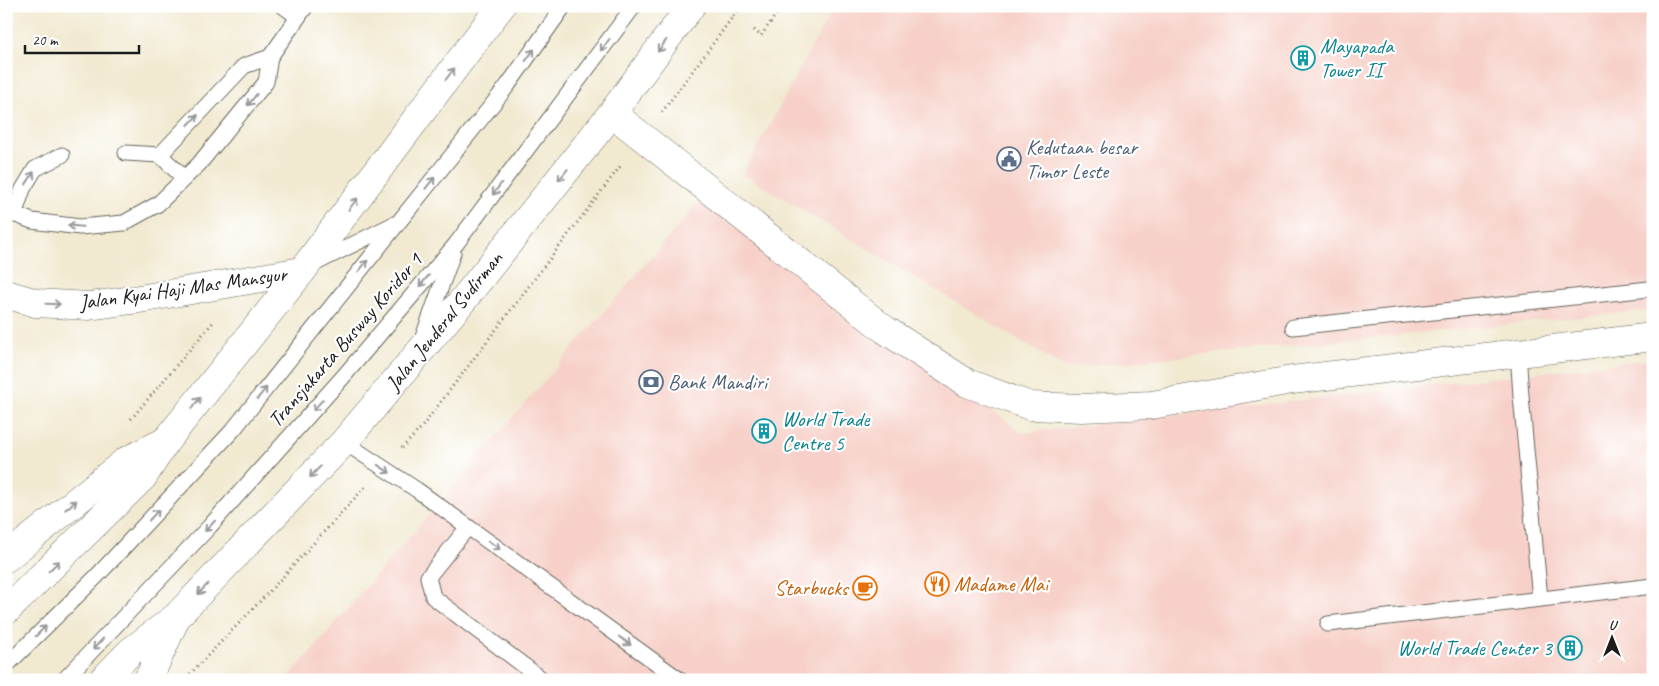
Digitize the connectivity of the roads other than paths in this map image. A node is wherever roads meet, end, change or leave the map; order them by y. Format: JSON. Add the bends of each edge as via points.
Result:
{"nodes":[{"id":1,"x":283,"y":6,"type":"edge"},
{"id":2,"x":501,"y":6,"type":"edge"},
{"id":3,"x":564,"y":6,"type":"edge"},
{"id":4,"x":634,"y":6,"type":"edge"},
{"id":5,"x":691,"y":6,"type":"edge"},
{"id":6,"x":302,"y":12,"type":"edge"},
{"id":7,"x":270,"y":57,"type":"junction"},
{"id":8,"x":612,"y":114,"type":"junction"},
{"id":9,"x":126,"y":153,"type":"dead end"},
{"id":10,"x":62,"y":155,"type":"dead end"},
{"id":11,"x":160,"y":155,"type":"junction"},
{"id":12,"x":184,"y":178,"type":"junction"},
{"id":13,"x":10,"y":213,"type":"edge"},
{"id":14,"x":399,"y":221,"type":"junction"},
{"id":15,"x":456,"y":244,"type":"junction"},
{"id":16,"x":302,"y":271,"type":"junction"},
{"id":17,"x":1649,"y":289,"type":"dead end"},
{"id":18,"x":6,"y":294,"type":"edge"},
{"id":19,"x":1293,"y":327,"type":"dead end"},
{"id":20,"x":1653,"y":337,"type":"edge"},
{"id":21,"x":1518,"y":352,"type":"junction"},
{"id":22,"x":416,"y":356,"type":"junction"},
{"id":23,"x":166,"y":441,"type":"junction"},
{"id":24,"x":344,"y":442,"type":"junction"},
{"id":25,"x":468,"y":527,"type":"junction"},
{"id":26,"x":6,"y":558,"type":"edge"},
{"id":27,"x":1653,"y":586,"type":"edge"},
{"id":28,"x":1540,"y":599,"type":"junction"},
{"id":29,"x":6,"y":611,"type":"edge"},
{"id":30,"x":176,"y":617,"type":"junction"},
{"id":31,"x":1328,"y":624,"type":"dead end"},
{"id":32,"x":6,"y":666,"type":"edge"},
{"id":33,"x":64,"y":680,"type":"edge"},
{"id":34,"x":103,"y":680,"type":"edge"},
{"id":35,"x":148,"y":680,"type":"edge"},
{"id":36,"x":543,"y":680,"type":"edge"},
{"id":37,"x":680,"y":680,"type":"edge"}],
"edges":[{"from":1,"to":6,"type":"lane"},
{"from":16,"to":2,"type":"main road","one_way":true},
{"from":14,"to":3,"type":"lane","name":"Transjakarta Busway Koridor 1","one_way":true,"via":[[508,85]]},
{"from":4,"to":15,"type":"lane","name":"Transjakarta Busway Koridor 1","one_way":true},
{"from":5,"to":8,"type":"main road","name":"Jalan Jenderal Sudirman","one_way":true},
{"from":6,"to":7,"type":"lane"},
{"from":11,"to":7,"type":"lane","one_way":true,"via":[[244,66]]},
{"from":7,"to":12,"type":"lane","one_way":true,"via":[[266,82]]},
{"from":8,"to":21,"type":"main road","via":[[884,330],[967,383],[1030,406],[1152,405],[1292,380]]},
{"from":8,"to":22,"type":"main road","name":"Jalan Jenderal Sudirman","one_way":true},
{"from":9,"to":11,"type":"lane"},
{"from":13,"to":10,"type":"lane","one_way":true,"via":[[35,169]]},
{"from":11,"to":12,"type":"lane"},
{"from":12,"to":13,"type":"lane","one_way":true,"via":[[158,204],[124,223],[80,227],[32,221]]},
{"from":14,"to":16,"type":"lane"},
{"from":32,"to":14,"type":"lane","name":"Transjakarta Busway Koridor 1","one_way":true,"via":[[96,577],[233,430]]},
{"from":15,"to":22,"type":"lane"},
{"from":15,"to":33,"type":"lane","name":"Transjakarta Busway Koridor 1","one_way":true,"via":[[210,526]]},
{"from":18,"to":16,"type":"main road","name":"Jalan Kyai Haji Mas Mansyur","one_way":true,"via":[[36,303],[89,306]]},
{"from":23,"to":16,"type":"main road","one_way":true},
{"from":17,"to":19,"type":"lane"},
{"from":20,"to":21,"type":"main road"},
{"from":21,"to":28,"type":"lane"},
{"from":22,"to":24,"type":"main road","name":"Jalan Jenderal Sudirman"},
{"from":26,"to":23,"type":"main road","one_way":true,"via":[[126,461]]},
{"from":29,"to":23,"type":"main road","one_way":true,"via":[[143,477]]},
{"from":24,"to":25,"type":"lane","one_way":true},
{"from":24,"to":30,"type":"main road","name":"Jalan Jenderal Sudirman","one_way":true},
{"from":25,"to":36,"type":"lane","via":[[428,577],[432,597]]},
{"from":25,"to":37,"type":"lane","one_way":true},
{"from":27,"to":28,"type":"lane"},
{"from":28,"to":31,"type":"lane"},
{"from":30,"to":34,"type":"main road","name":"Jalan Jenderal Sudirman","via":[[130,652]]},
{"from":30,"to":35,"type":"main road","name":"Jalan Jenderal Sudirman"}]}
